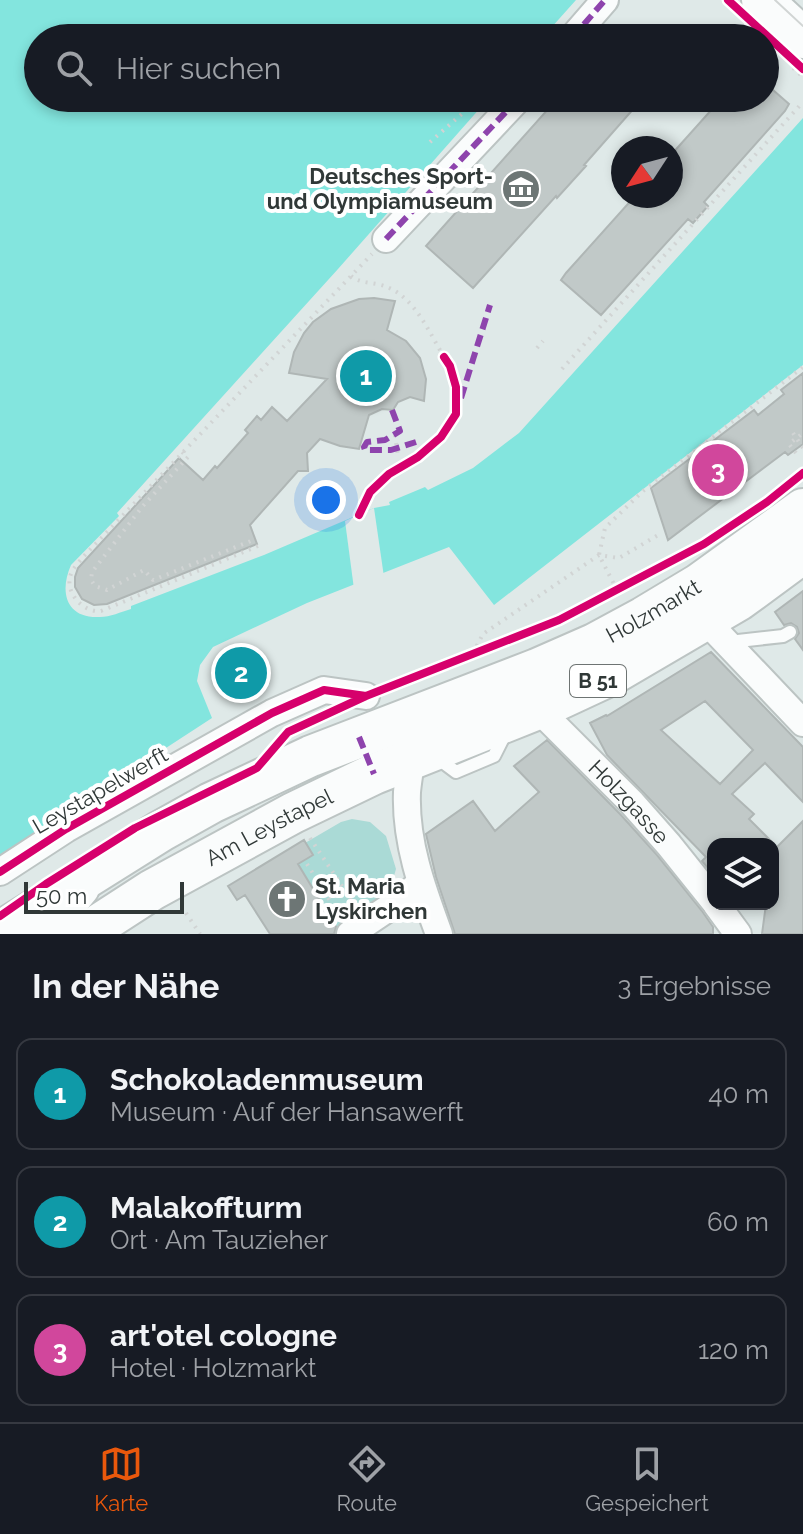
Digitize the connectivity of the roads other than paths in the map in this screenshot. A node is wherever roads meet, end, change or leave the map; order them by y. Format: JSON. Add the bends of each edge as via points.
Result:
{"nodes":[{"id":1,"x":605,"y":0,"type":"edge"},
{"id":2,"x":762,"y":0,"type":"edge"},
{"id":3,"x":584,"y":24,"type":"edge"},
{"id":4,"x":778,"y":24,"type":"edge"},
{"id":5,"x":779,"y":25,"type":"edge"},
{"id":6,"x":799,"y":54,"type":"edge"},
{"id":7,"x":506,"y":112,"type":"edge"},
{"id":8,"x":386,"y":239,"type":"road end"},
{"id":9,"x":802,"y":511,"type":"edge"},
{"id":10,"x":803,"y":553,"type":"edge"},
{"id":11,"x":716,"y":632,"type":"junction"},
{"id":12,"x":790,"y":632,"type":"dead end"},
{"id":13,"x":366,"y":696,"type":"dead end"},
{"id":14,"x":525,"y":714,"type":"junction"},
{"id":15,"x":803,"y":723,"type":"edge"},
{"id":16,"x":359,"y":737,"type":"joint"},
{"id":17,"x":421,"y":756,"type":"junction"},
{"id":18,"x":374,"y":774,"type":"joint"},
{"id":19,"x":0,"y":872,"type":"edge"},
{"id":20,"x":92,"y":874,"type":"junction"},
{"id":21,"x":420,"y":883,"type":"junction"},
{"id":22,"x":707,"y":893,"type":"edge"},
{"id":23,"x":720,"y":910,"type":"edge"},
{"id":24,"x":0,"y":932,"type":"edge"},
{"id":25,"x":43,"y":934,"type":"edge"},
{"id":26,"x":84,"y":934,"type":"edge"},
{"id":27,"x":350,"y":934,"type":"edge"},
{"id":28,"x":439,"y":934,"type":"edge"},
{"id":29,"x":738,"y":934,"type":"edge"}],
"edges":[{"from":1,"to":3,"type":"street"},
{"from":2,"to":4,"type":"main road"},
{"from":5,"to":6,"type":"main road"},
{"from":7,"to":8,"type":"street"},
{"from":9,"to":16,"type":"main road","name":"Holzmarkt","number":"B 51","via":[[699,584],[594,644]]},
{"from":10,"to":11,"type":"main road","name":"Holzmarkt","number":"B 51","via":[[739,600]]},
{"from":11,"to":12,"type":"lane"},
{"from":11,"to":14,"type":"main road","name":"Holzmarkt","number":"B 51"},
{"from":11,"to":15,"type":"street"},
{"from":13,"to":19,"type":"street","name":"Leystapelwerft","via":[[324,690],[272,713]]},
{"from":14,"to":17,"type":"main road","name":"Holzmarkt","number":"B 51"},
{"from":14,"to":22,"type":"street","name":"Holzgasse","via":[[632,803]]},
{"from":16,"to":20,"type":"main road","name":"Am Leystapel","number":"B 51","via":[[211,803]]},
{"from":17,"to":18,"type":"main road","name":"Holzmarkt","number":"B 51"},
{"from":17,"to":21,"type":"street","via":[[407,794]]},
{"from":18,"to":26,"type":"main road","name":"Am Leystapel","number":"B 51","via":[[152,890]]},
{"from":20,"to":24,"type":"main road","name":"Am Leystapel","number":"B 51"},
{"from":20,"to":25,"type":"street","name":"Am Leystapel"},
{"from":21,"to":27,"type":"street"},
{"from":21,"to":28,"type":"street"},
{"from":23,"to":29,"type":"street","name":"Holzgasse"}]}
